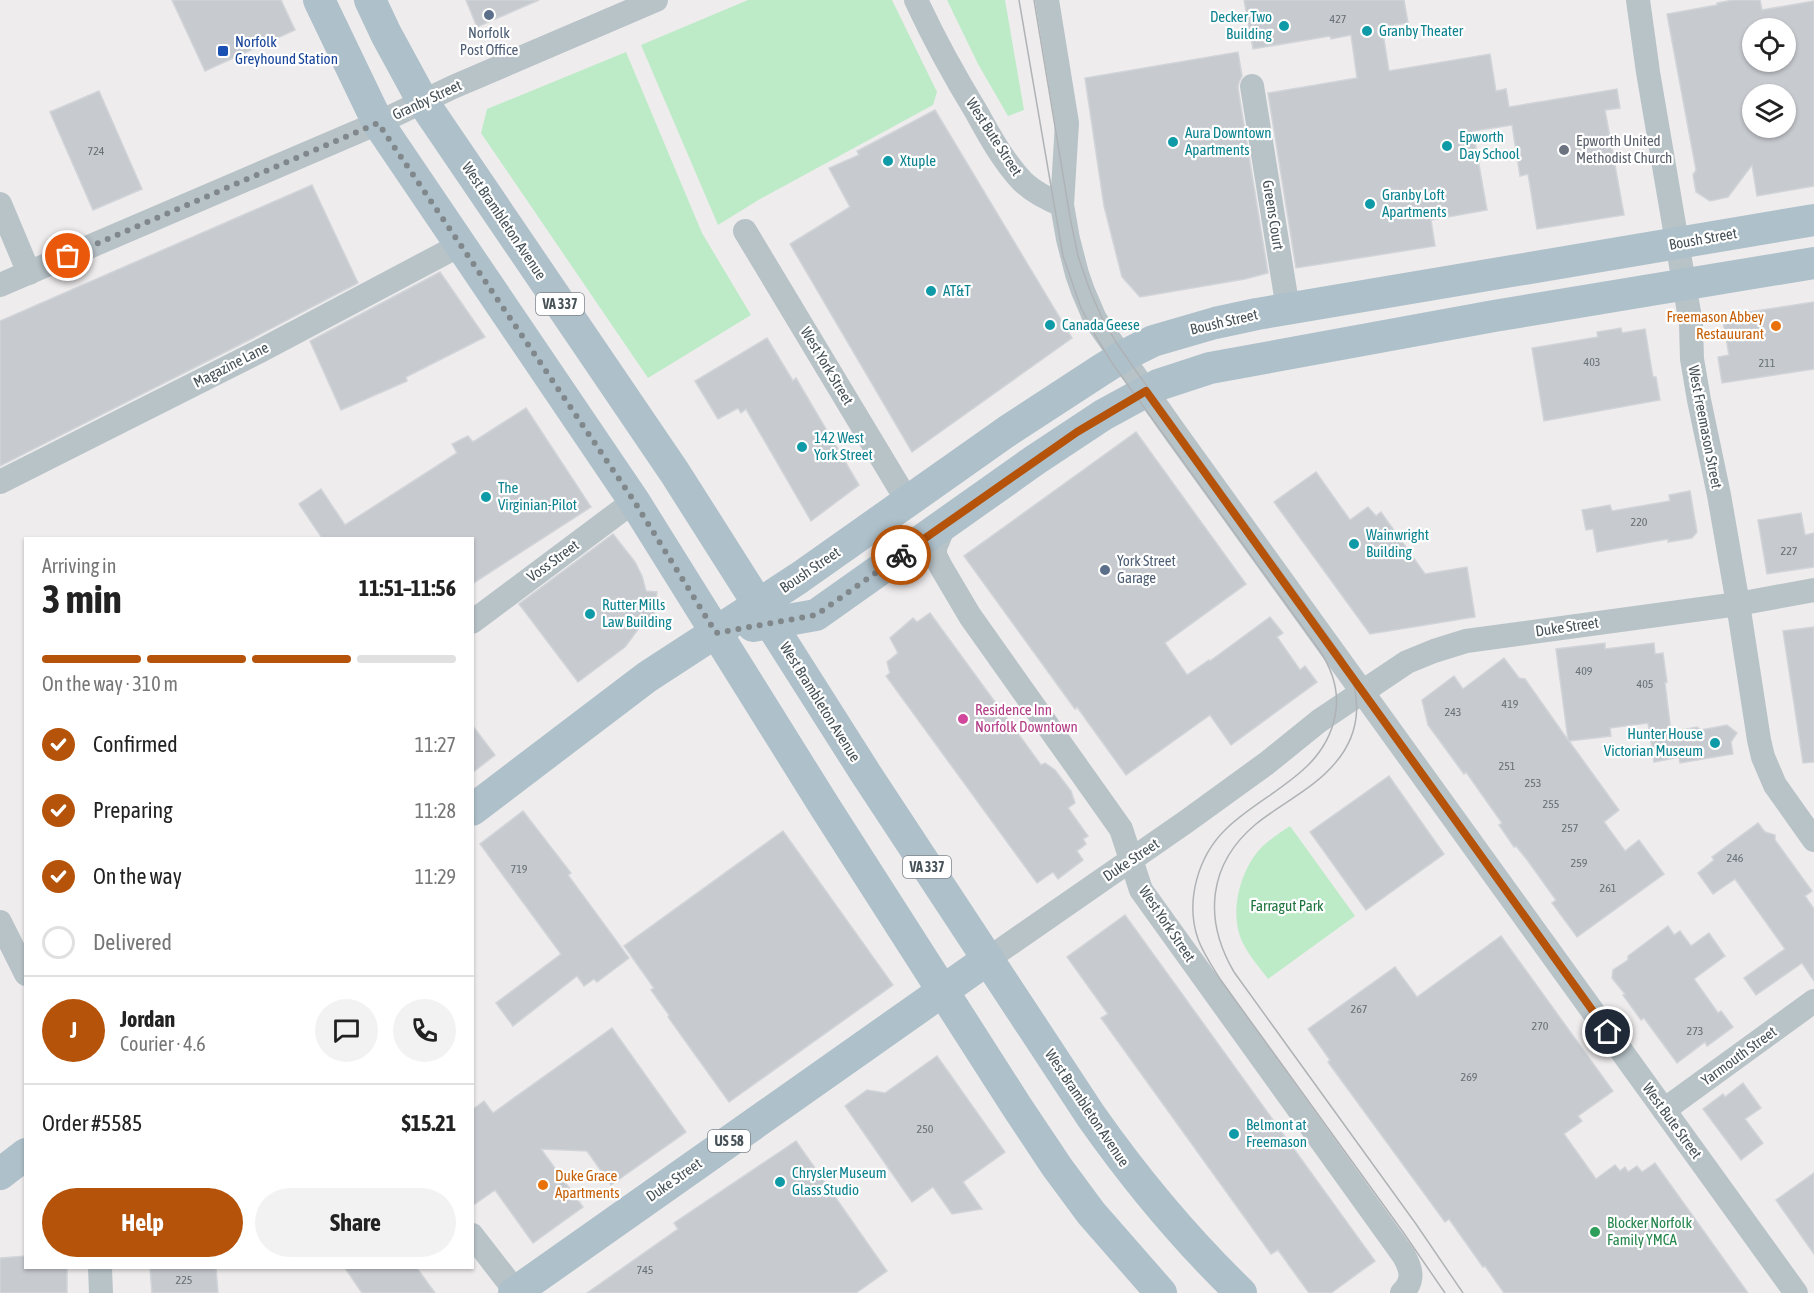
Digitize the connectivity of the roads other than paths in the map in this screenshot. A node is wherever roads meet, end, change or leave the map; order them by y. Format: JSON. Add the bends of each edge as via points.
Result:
{"nodes":[{"id":1,"x":319,"y":0,"type":"edge"},
{"id":2,"x":370,"y":0,"type":"edge"},
{"id":3,"x":656,"y":0,"type":"edge"},
{"id":4,"x":916,"y":0,"type":"edge"},
{"id":5,"x":1047,"y":0,"type":"edge"},
{"id":6,"x":1645,"y":1,"type":"edge"},
{"id":7,"x":1252,"y":86,"type":"dead end"},
{"id":8,"x":423,"y":102,"type":"junction"},
{"id":9,"x":378,"y":123,"type":"junction"},
{"id":10,"x":0,"y":204,"type":"edge"},
{"id":11,"x":1062,"y":205,"type":"junction"},
{"id":12,"x":1814,"y":220,"type":"edge"},
{"id":13,"x":746,"y":231,"type":"dead end"},
{"id":14,"x":1677,"y":243,"type":"junction"},
{"id":15,"x":460,"y":245,"type":"junction"},
{"id":16,"x":1814,"y":263,"type":"edge"},
{"id":17,"x":29,"y":273,"type":"junction"},
{"id":18,"x":0,"y":285,"type":"edge"},
{"id":19,"x":1684,"y":286,"type":"junction"},
{"id":20,"x":1288,"y":309,"type":"junction"},
{"id":21,"x":1122,"y":357,"type":"junction"},
{"id":22,"x":1146,"y":391,"type":"junction"},
{"id":23,"x":0,"y":482,"type":"edge"},
{"id":24,"x":634,"y":501,"type":"junction"},
{"id":25,"x":908,"y":502,"type":"junction"},
{"id":26,"x":945,"y":524,"type":"junction"},
{"id":27,"x":1814,"y":590,"type":"edge"},
{"id":28,"x":1738,"y":604,"type":"junction"},
{"id":29,"x":764,"y":614,"type":"junction"},
{"id":30,"x":474,"y":620,"type":"edge"},
{"id":31,"x":716,"y":633,"type":"junction"},
{"id":32,"x":1363,"y":692,"type":"junction"},
{"id":33,"x":474,"y":808,"type":"edge"},
{"id":34,"x":1814,"y":840,"type":"edge"},
{"id":35,"x":1132,"y":859,"type":"junction"},
{"id":36,"x":0,"y":921,"type":"edge"},
{"id":37,"x":988,"y":959,"type":"junction"},
{"id":38,"x":23,"y":961,"type":"edge"},
{"id":39,"x":943,"y":990,"type":"junction"},
{"id":40,"x":1814,"y":1001,"type":"edge"},
{"id":41,"x":1664,"y":1110,"type":"junction"},
{"id":42,"x":24,"y":1156,"type":"edge"},
{"id":43,"x":0,"y":1174,"type":"edge"},
{"id":44,"x":474,"y":1238,"type":"edge"},
{"id":45,"x":100,"y":1269,"type":"edge"},
{"id":46,"x":1406,"y":1287,"type":"edge"},
{"id":47,"x":102,"y":1293,"type":"edge"},
{"id":48,"x":516,"y":1293,"type":"edge"},
{"id":49,"x":1161,"y":1293,"type":"edge"},
{"id":50,"x":1241,"y":1293,"type":"edge"},
{"id":51,"x":1796,"y":1293,"type":"edge"}],
"edges":[{"from":1,"to":9,"type":"main road"},
{"from":2,"to":8,"type":"main road","name":"West Brambleton Avenue","number":"VA 337"},
{"from":3,"to":8,"type":"street","name":"Granby Street"},
{"from":4,"to":11,"type":"street","name":"West Bute Street","via":[[1005,160],[1034,191]]},
{"from":5,"to":11,"type":"street","via":[[1067,123]]},
{"from":6,"to":14,"type":"street","name":"West Freemason Street"},
{"from":7,"to":20,"type":"street","name":"Greens Court"},
{"from":8,"to":9,"type":"street","name":"Granby Street"},
{"from":8,"to":29,"type":"main road","name":"West Brambleton Avenue","number":"VA 337","via":[[675,473]]},
{"from":9,"to":15,"type":"main road"},
{"from":9,"to":17,"type":"street","name":"Granby Street"},
{"from":10,"to":17,"type":"street"},
{"from":11,"to":21,"type":"street","name":"West Bute Street","via":[[1083,291],[1095,319]]},
{"from":12,"to":14,"type":"main road","name":"Boush Street"},
{"from":13,"to":25,"type":"street","name":"West York Street"},
{"from":14,"to":19,"type":"street","name":"West Freemason Street"},
{"from":14,"to":20,"type":"main road","name":"Boush Street"},
{"from":15,"to":23,"type":"street","name":"Magazine Lane"},
{"from":15,"to":24,"type":"main road"},
{"from":16,"to":19,"type":"main road","name":"Boush Street"},
{"from":17,"to":18,"type":"street","name":"Granby Street"},
{"from":19,"to":22,"type":"main road","name":"Boush Street","via":[[1210,368]]},
{"from":19,"to":28,"type":"street","name":"West Freemason Street","via":[[1692,359]]},
{"from":20,"to":21,"type":"main road","name":"Boush Street","via":[[1176,334]]},
{"from":21,"to":22,"type":"street","name":"West Bute Street"},
{"from":21,"to":25,"type":"main road","name":"Boush Street"},
{"from":22,"to":26,"type":"main road","name":"Boush Street","via":[[1086,426]]},
{"from":22,"to":32,"type":"street","name":"West Bute Street"},
{"from":24,"to":30,"type":"street","name":"Voss Street"},
{"from":24,"to":31,"type":"main road"},
{"from":25,"to":29,"type":"main road","name":"Boush Street"},
{"from":26,"to":29,"type":"main road","name":"Boush Street","via":[[816,615]]},
{"from":26,"to":35,"type":"street","name":"West York Street","via":[[936,544],[935,555],[941,567],[970,616],[1121,829]]},
{"from":27,"to":28,"type":"street","name":"Duke Street"},
{"from":28,"to":32,"type":"street","name":"Duke Street","via":[[1467,641],[1407,662]]},
{"from":28,"to":34,"type":"street","name":"West Freemason Street","via":[[1763,757],[1775,785]]},
{"from":29,"to":31,"type":"main road","name":"Boush Street"},
{"from":29,"to":37,"type":"main road","name":"West Brambleton Avenue","number":"VA 337"},
{"from":31,"to":33,"type":"main road","name":"Boush Street","via":[[647,677]]},
{"from":31,"to":39,"type":"main road"},
{"from":32,"to":35,"type":"street","name":"Duke Street"},
{"from":32,"to":41,"type":"street","name":"West Bute Street"},
{"from":35,"to":37,"type":"street","name":"Duke Street"},
{"from":35,"to":46,"type":"street","name":"West York Street","via":[[1141,890],[1404,1256],[1410,1269]]},
{"from":36,"to":38,"type":"street"},
{"from":37,"to":39,"type":"main road","name":"Duke Street","number":"US 58"},
{"from":37,"to":50,"type":"main road","name":"West Brambleton Avenue","via":[[1129,1169],[1173,1223]]},
{"from":39,"to":48,"type":"main road","name":"Duke Street","number":"US 58"},
{"from":39,"to":49,"type":"main road","via":[[1075,1192]]},
{"from":40,"to":41,"type":"street","name":"Yarmouth Street"},
{"from":41,"to":51,"type":"street","name":"West Bute Street"},
{"from":42,"to":43,"type":"main road"},
{"from":44,"to":48,"type":"street"},
{"from":45,"to":47,"type":"street"}]}
